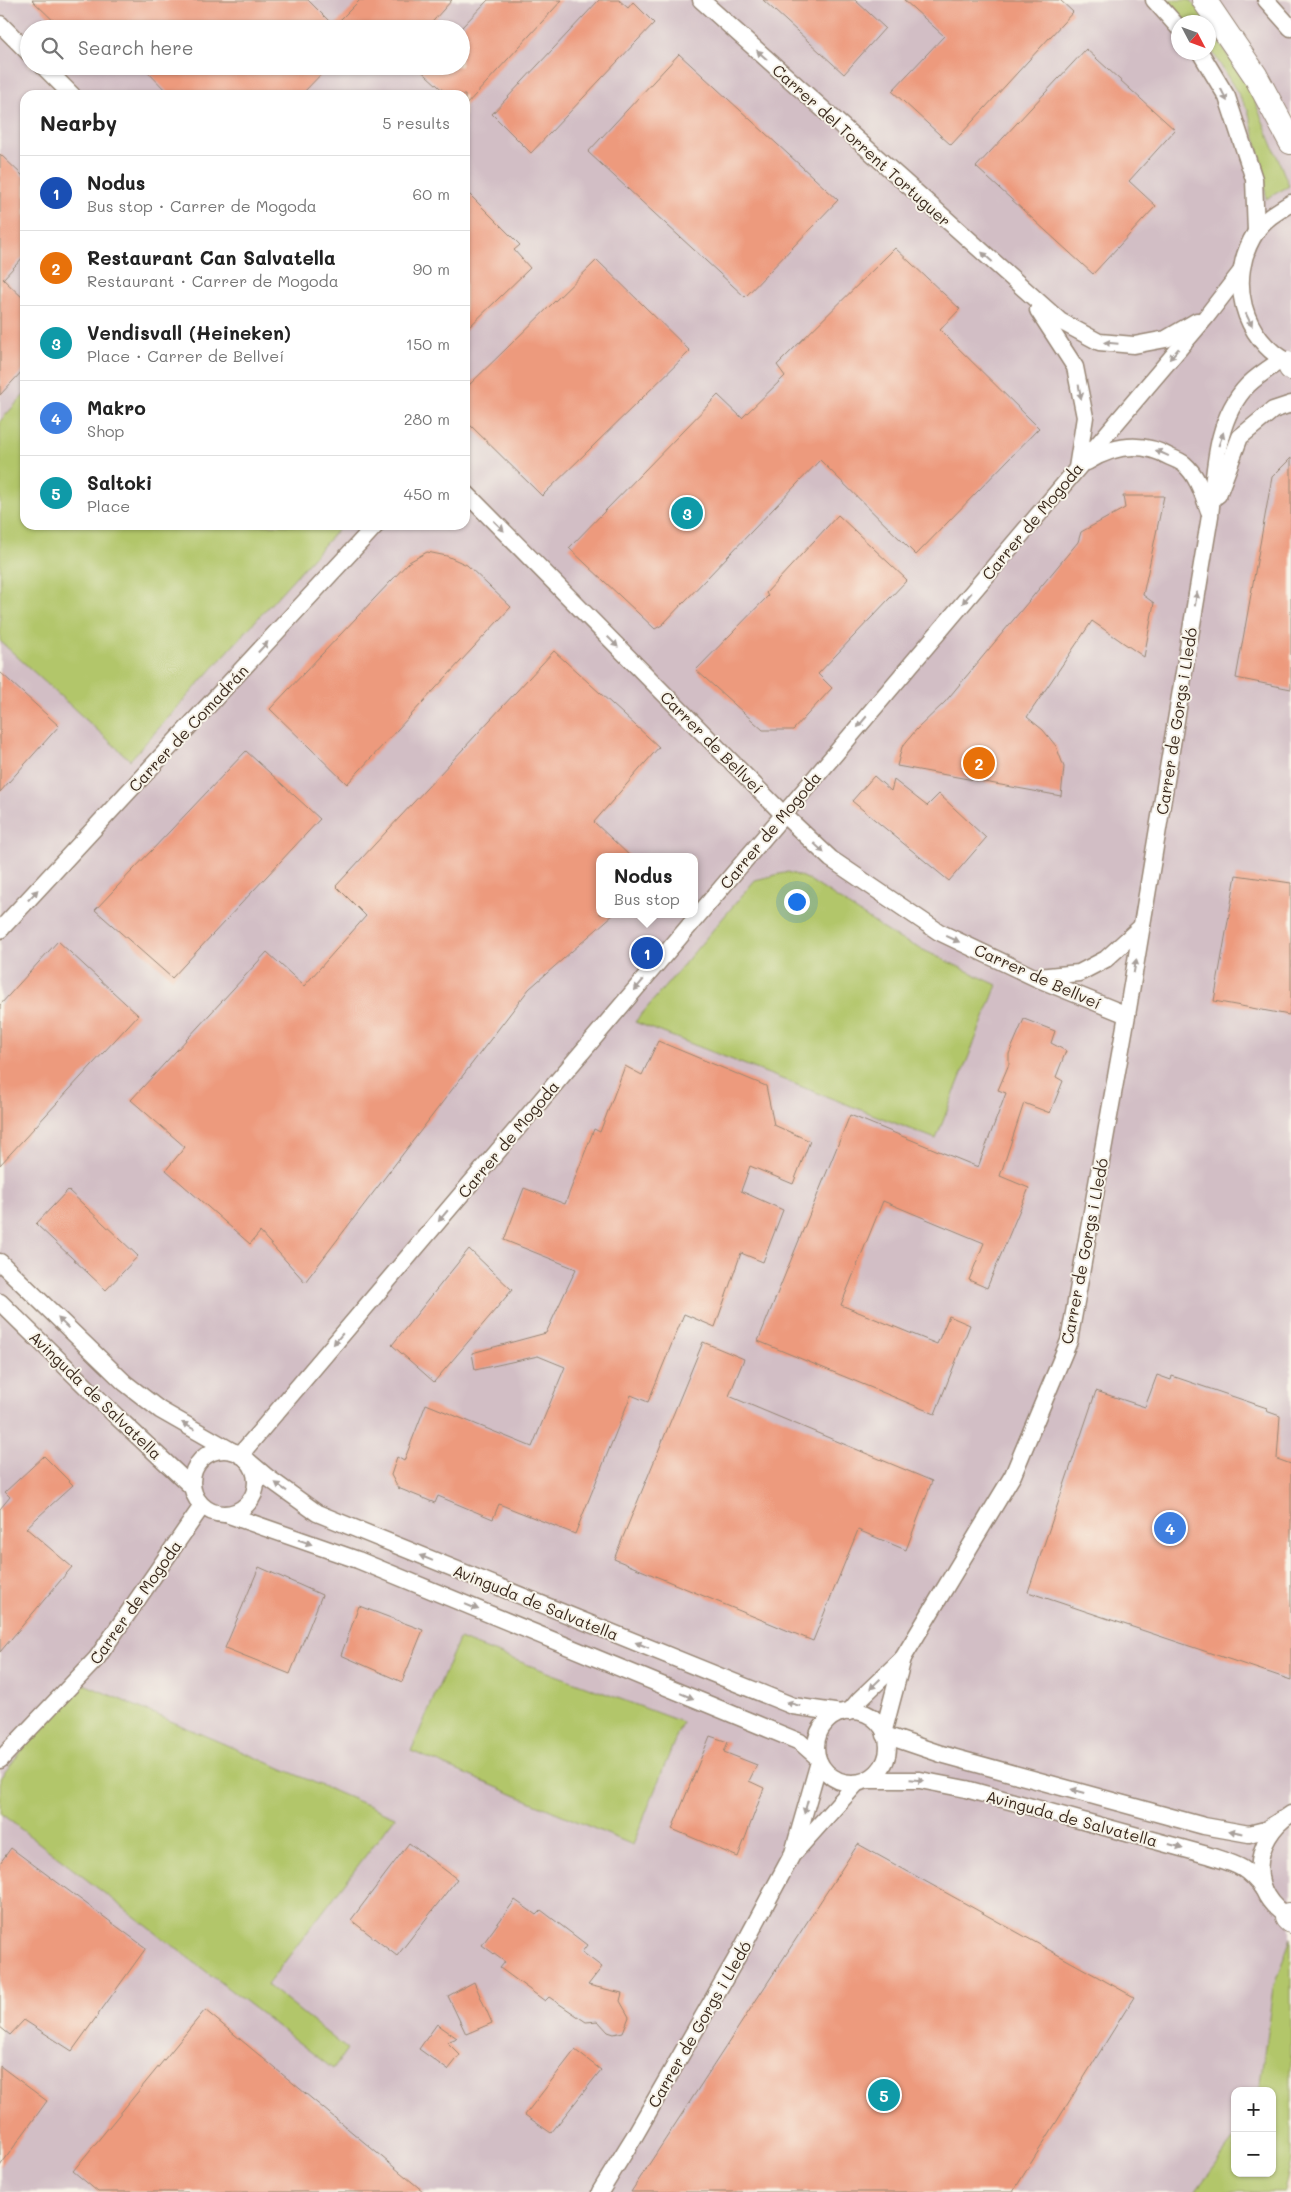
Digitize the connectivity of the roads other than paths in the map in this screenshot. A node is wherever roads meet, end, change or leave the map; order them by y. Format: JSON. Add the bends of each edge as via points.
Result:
{"nodes":[{"id":1,"x":701,"y":0,"type":"edge"},
{"id":2,"x":1154,"y":0,"type":"edge"},
{"id":3,"x":1204,"y":0,"type":"edge"},
{"id":4,"x":1266,"y":0,"type":"edge"},
{"id":5,"x":1171,"y":19,"type":"edge"},
{"id":6,"x":0,"y":24,"type":"edge"},
{"id":7,"x":1291,"y":28,"type":"edge"},
{"id":8,"x":20,"y":44,"type":"edge"},
{"id":9,"x":1205,"y":60,"type":"edge"},
{"id":10,"x":51,"y":75,"type":"edge"},
{"id":11,"x":67,"y":90,"type":"edge"},
{"id":12,"x":1291,"y":142,"type":"edge"},
{"id":13,"x":1291,"y":203,"type":"edge"},
{"id":14,"x":1256,"y":232,"type":"junction"},
{"id":15,"x":1240,"y":273,"type":"junction"},
{"id":16,"x":1023,"y":290,"type":"junction"},
{"id":17,"x":1206,"y":316,"type":"junction"},
{"id":18,"x":1288,"y":364,"type":"edge"},
{"id":19,"x":1291,"y":404,"type":"edge"},
{"id":20,"x":1077,"y":468,"type":"junction"},
{"id":21,"x":470,"y":497,"type":"edge"},
{"id":22,"x":1210,"y":516,"type":"junction"},
{"id":23,"x":371,"y":530,"type":"edge"},
{"id":24,"x":783,"y":814,"type":"junction"},
{"id":25,"x":698,"y":914,"type":"edge"},
{"id":26,"x":695,"y":918,"type":"edge"},
{"id":27,"x":1142,"y":926,"type":"junction"},
{"id":28,"x":0,"y":930,"type":"edge"},
{"id":29,"x":1036,"y":978,"type":"junction"},
{"id":30,"x":1127,"y":1014,"type":"junction"},
{"id":31,"x":0,"y":1262,"type":"edge"},
{"id":32,"x":0,"y":1302,"type":"edge"},
{"id":33,"x":239,"y":1455,"type":"junction"},
{"id":34,"x":192,"y":1487,"type":"junction"},
{"id":35,"x":202,"y":1506,"type":"junction"},
{"id":36,"x":226,"y":1514,"type":"junction"},
{"id":37,"x":903,"y":1658,"type":"junction"},
{"id":38,"x":845,"y":1712,"type":"junction"},
{"id":39,"x":885,"y":1733,"type":"junction"},
{"id":40,"x":818,"y":1759,"type":"junction"},
{"id":41,"x":0,"y":1760,"type":"edge"},
{"id":42,"x":863,"y":1781,"type":"junction"},
{"id":43,"x":1286,"y":1817,"type":"edge"},
{"id":44,"x":793,"y":1853,"type":"junction"},
{"id":45,"x":1263,"y":1889,"type":"junction"},
{"id":46,"x":1290,"y":1918,"type":"edge"},
{"id":47,"x":600,"y":2192,"type":"edge"}],
"edges":[{"from":16,"to":1,"type":"street","name":"Carrer del Torrent Tortuguer","one_way":true},
{"from":2,"to":5,"type":"street"},
{"from":3,"to":12,"type":"main road","via":[[1255,75]]},
{"from":4,"to":7,"type":"street"},
{"from":6,"to":8,"type":"street"},
{"from":9,"to":14,"type":"street","one_way":true,"via":[[1227,97],[1254,179]]},
{"from":10,"to":11,"type":"street"},
{"from":13,"to":14,"type":"street","via":[[1270,216]]},
{"from":14,"to":15,"type":"street"},
{"from":15,"to":17,"type":"street","name":"Carrer de Mogoda"},
{"from":15,"to":18,"type":"street","one_way":true,"via":[[1241,300],[1247,318],[1258,337]]},
{"from":17,"to":16,"type":"street","name":"Carrer del Torrent Tortuguer","one_way":true,"via":[[1166,338],[1134,345],[1099,342],[1060,321]]},
{"from":16,"to":20,"type":"street","name":"Carrer del Torrent Tortuguer","one_way":true,"via":[[1075,367],[1085,417]]},
{"from":17,"to":20,"type":"street","name":"Carrer de Mogoda","one_way":true},
{"from":22,"to":18,"type":"street","name":"Carrer de Gorgs i Lledó","one_way":true,"via":[[1217,449],[1234,402],[1249,384]]},
{"from":19,"to":22,"type":"street","name":"Carrer de Gorgs i Lledó","via":[[1273,410],[1240,437]]},
{"from":22,"to":20,"type":"street","name":"Carrer de Gorgs i Lledó","one_way":true,"via":[[1199,484],[1184,464],[1157,450],[1132,446],[1102,452]]},
{"from":20,"to":24,"type":"street","name":"Carrer de Mogoda","one_way":true},
{"from":21,"to":24,"type":"street","name":"Carrer de Bellveí","one_way":true},
{"from":27,"to":22,"type":"street","name":"Carrer de Gorgs i Lledó","one_way":true},
{"from":28,"to":23,"type":"street","name":"Carrer de Comadrán","one_way":true},
{"from":24,"to":25,"type":"street","name":"Carrer de Mogoda","one_way":true},
{"from":24,"to":29,"type":"street","name":"Carrer de Bellveí","one_way":true,"via":[[831,859],[939,932]]},
{"from":26,"to":33,"type":"street","name":"Carrer de Mogoda","one_way":true},
{"from":27,"to":29,"type":"street","via":[[1106,959],[1079,973]]},
{"from":30,"to":27,"type":"street","name":"Carrer de Gorgs i Lledó","one_way":true},
{"from":29,"to":30,"type":"street","name":"Carrer de Bellveí"},
{"from":30,"to":37,"type":"street","name":"Carrer de Gorgs i Lledó","via":[[1069,1341],[1012,1476]]},
{"from":33,"to":31,"type":"street","name":"Avinguda de Salvatella","one_way":true,"via":[[160,1410],[125,1383]]},
{"from":32,"to":34,"type":"street","name":"Avinguda de Salvatella"},
{"from":33,"to":34,"type":"street","via":[[217,1451],[207,1455],[193,1472]]},
{"from":33,"to":36,"type":"street","via":[[253,1469],[256,1480],[253,1495],[237,1512]]},
{"from":38,"to":33,"type":"street","name":"Avinguda de Salvatella","one_way":true,"via":[[793,1706],[316,1513]]},
{"from":34,"to":35,"type":"street"},
{"from":35,"to":36,"type":"street","via":[[215,1513]]},
{"from":35,"to":41,"type":"street","name":"Carrer de Mogoda","via":[[98,1658]]},
{"from":36,"to":40,"type":"street","name":"Avinguda de Salvatella","one_way":true,"via":[[358,1560],[800,1742]]},
{"from":37,"to":38,"type":"street","name":"Carrer de Gorgs i Lledó","one_way":true},
{"from":37,"to":39,"type":"street","name":"Carrer de Gorgs i Lledó"},
{"from":38,"to":39,"type":"street","via":[[868,1714]]},
{"from":38,"to":40,"type":"street","via":[[830,1718],[820,1731],[816,1743]]},
{"from":39,"to":42,"type":"street","via":[[887,1758],[879,1771]]},
{"from":43,"to":39,"type":"street","name":"Avinguda de Salvatella","one_way":true,"via":[[1265,1830],[1249,1834],[1204,1826],[942,1754]]},
{"from":40,"to":42,"type":"street","via":[[834,1779],[848,1783]]},
{"from":40,"to":44,"type":"street","name":"Carrer de Gorgs i Lledó","one_way":true},
{"from":42,"to":44,"type":"street","name":"Carrer de Gorgs i Lledó"},
{"from":42,"to":45,"type":"street","name":"Avinguda de Salvatella","one_way":true,"via":[[920,1780],[966,1789],[1239,1865],[1253,1874]]},
{"from":43,"to":45,"type":"street","via":[[1268,1834],[1260,1852]]},
{"from":44,"to":47,"type":"street","name":"Carrer de Gorgs i Lledó","via":[[740,1952]]},
{"from":45,"to":46,"type":"street","name":"Avinguda de Salvatella","via":[[1274,1905]]}]}
